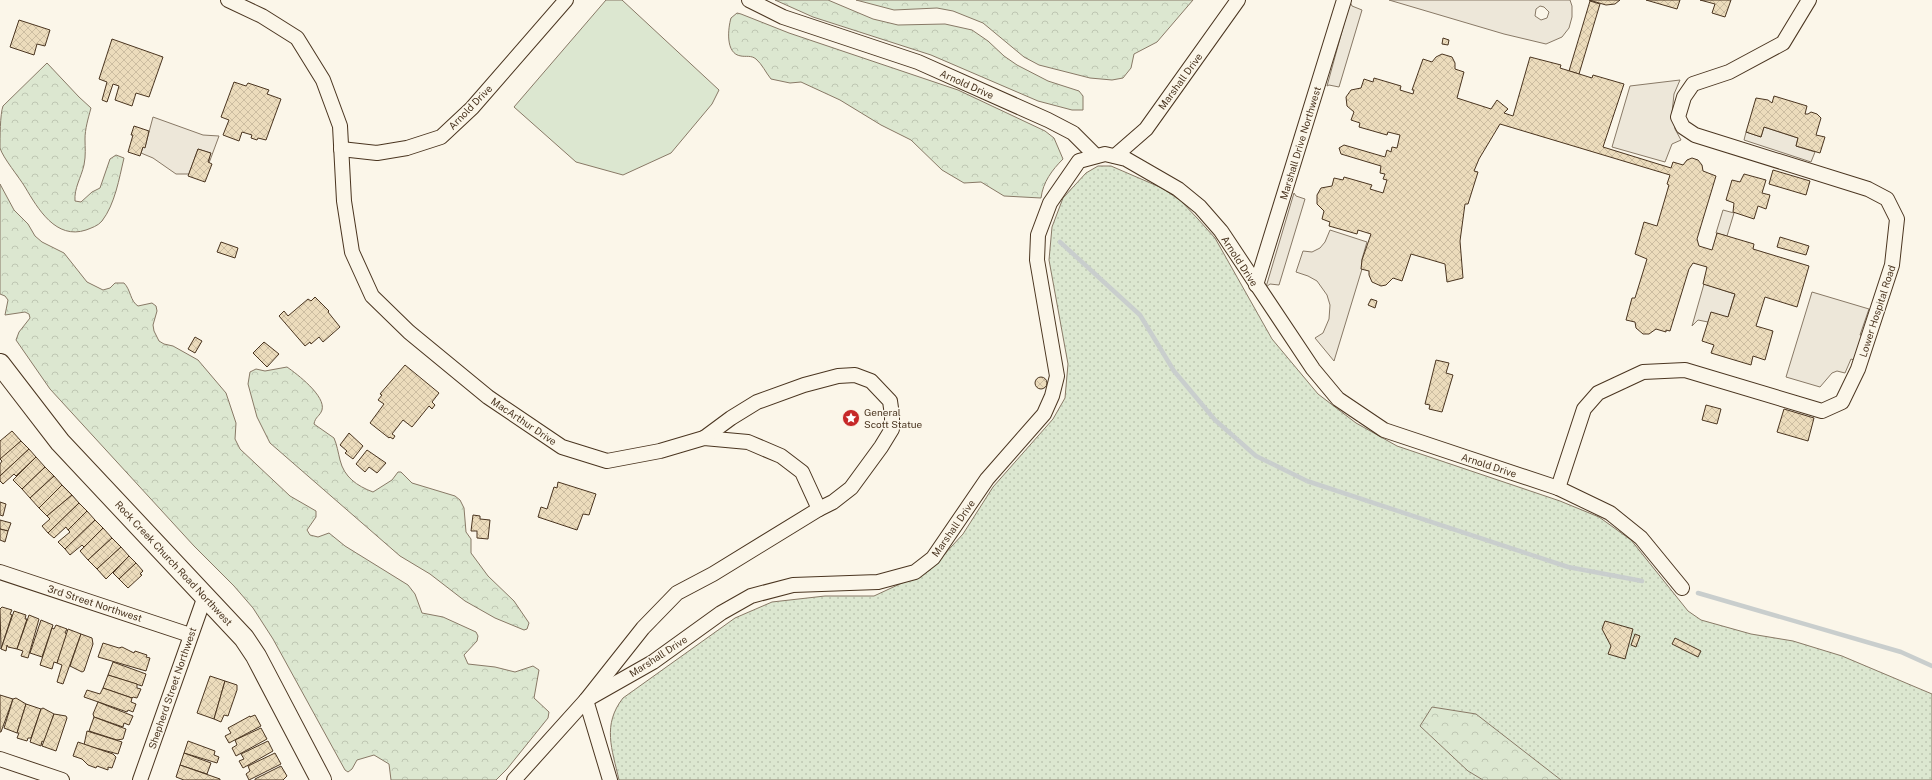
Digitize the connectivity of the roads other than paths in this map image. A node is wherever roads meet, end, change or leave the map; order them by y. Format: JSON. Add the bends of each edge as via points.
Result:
{"nodes":[{"id":1,"x":228,"y":0,"type":"edge"},
{"id":2,"x":566,"y":0,"type":"edge"},
{"id":3,"x":749,"y":0,"type":"edge"},
{"id":4,"x":1238,"y":0,"type":"edge"},
{"id":5,"x":1344,"y":0,"type":"edge"},
{"id":6,"x":1809,"y":0,"type":"edge"},
{"id":7,"x":341,"y":149,"type":"junction"},
{"id":8,"x":1096,"y":156,"type":"junction"},
{"id":9,"x":1115,"y":156,"type":"junction"},
{"id":10,"x":1256,"y":286,"type":"junction"},
{"id":11,"x":0,"y":364,"type":"edge"},
{"id":12,"x":704,"y":438,"type":"junction"},
{"id":13,"x":1558,"y":488,"type":"junction"},
{"id":14,"x":819,"y":509,"type":"junction"},
{"id":15,"x":0,"y":572,"type":"edge"},
{"id":16,"x":1682,"y":588,"type":"dead end"},
{"id":17,"x":205,"y":596,"type":"junction"},
{"id":18,"x":190,"y":635,"type":"junction"},
{"id":19,"x":586,"y":700,"type":"junction"},
{"id":20,"x":0,"y":759,"type":"edge"},
{"id":21,"x":62,"y":780,"type":"edge"},
{"id":22,"x":140,"y":780,"type":"edge"},
{"id":23,"x":321,"y":780,"type":"edge"},
{"id":24,"x":514,"y":780,"type":"edge"},
{"id":25,"x":610,"y":780,"type":"edge"}],
"edges":[{"from":1,"to":7,"type":"street","name":"MacArthur Drive","via":[[262,16],[297,38],[323,80],[340,126]]},
{"from":2,"to":7,"type":"street","name":"Arnold Drive","via":[[472,108],[441,137],[407,148],[377,153]]},
{"from":3,"to":8,"type":"street","name":"Arnold Drive","via":[[783,17],[918,62],[1048,120],[1073,133]]},
{"from":4,"to":9,"type":"street","name":"Marshall Drive","via":[[1146,129]]},
{"from":5,"to":10,"type":"street","name":"Marshall Drive Northwest"},
{"from":6,"to":13,"type":"street","name":"Lower Hospital Road","via":[[1783,43],[1729,72],[1693,84],[1684,97],[1678,117],[1683,127],[1695,135],[1868,189],[1887,199],[1897,219],[1892,265],[1858,369],[1842,402],[1822,411],[1685,370],[1643,372],[1598,393],[1584,409]]},
{"from":7,"to":12,"type":"street","name":"MacArthur Drive","via":[[344,201],[352,252],[372,296],[408,332],[488,397],[562,447],[607,461],[660,451]]},
{"from":8,"to":9,"type":"street","name":"Arnold Drive"},
{"from":8,"to":19,"type":"street","name":"Marshall Drive","via":[[1078,162],[1050,203],[1038,235],[1037,260],[1057,376],[1052,396],[1044,414],[987,479],[933,558],[915,572],[878,582],[793,586],[751,596],[721,613],[653,662]]},
{"from":9,"to":10,"type":"street","name":"Arnold Drive","via":[[1126,159],[1178,189],[1200,207],[1221,231]]},
{"from":10,"to":13,"type":"street","name":"Arnold Drive","via":[[1313,369],[1338,398],[1384,430]]},
{"from":11,"to":17,"type":"street","name":"Rock Creek Church Road Northwest","via":[[60,442]]},
{"from":12,"to":14,"type":"street","name":"MacArthur Drive","via":[[748,442],[781,456],[802,472]]},
{"from":12,"to":14,"type":"street","via":[[757,402],[804,385],[838,376],[855,375],[871,381],[890,401],[892,429],[851,488]]},
{"from":13,"to":16,"type":"street","name":"Arnold Drive","via":[[1610,513],[1641,538]]},
{"from":14,"to":19,"type":"street","via":[[677,593],[643,628]]},
{"from":15,"to":18,"type":"street","name":"3rd Street Northwest"},
{"from":17,"to":18,"type":"street","name":"Shepherd Street Northwest"},
{"from":17,"to":23,"type":"street","name":"Rock Creek Church Road Northwest","via":[[248,644]]},
{"from":18,"to":22,"type":"street","name":"Shepherd Street Northwest"},
{"from":19,"to":24,"type":"street","name":"Marshall Drive"},
{"from":19,"to":25,"type":"street"},
{"from":20,"to":21,"type":"street"}]}
